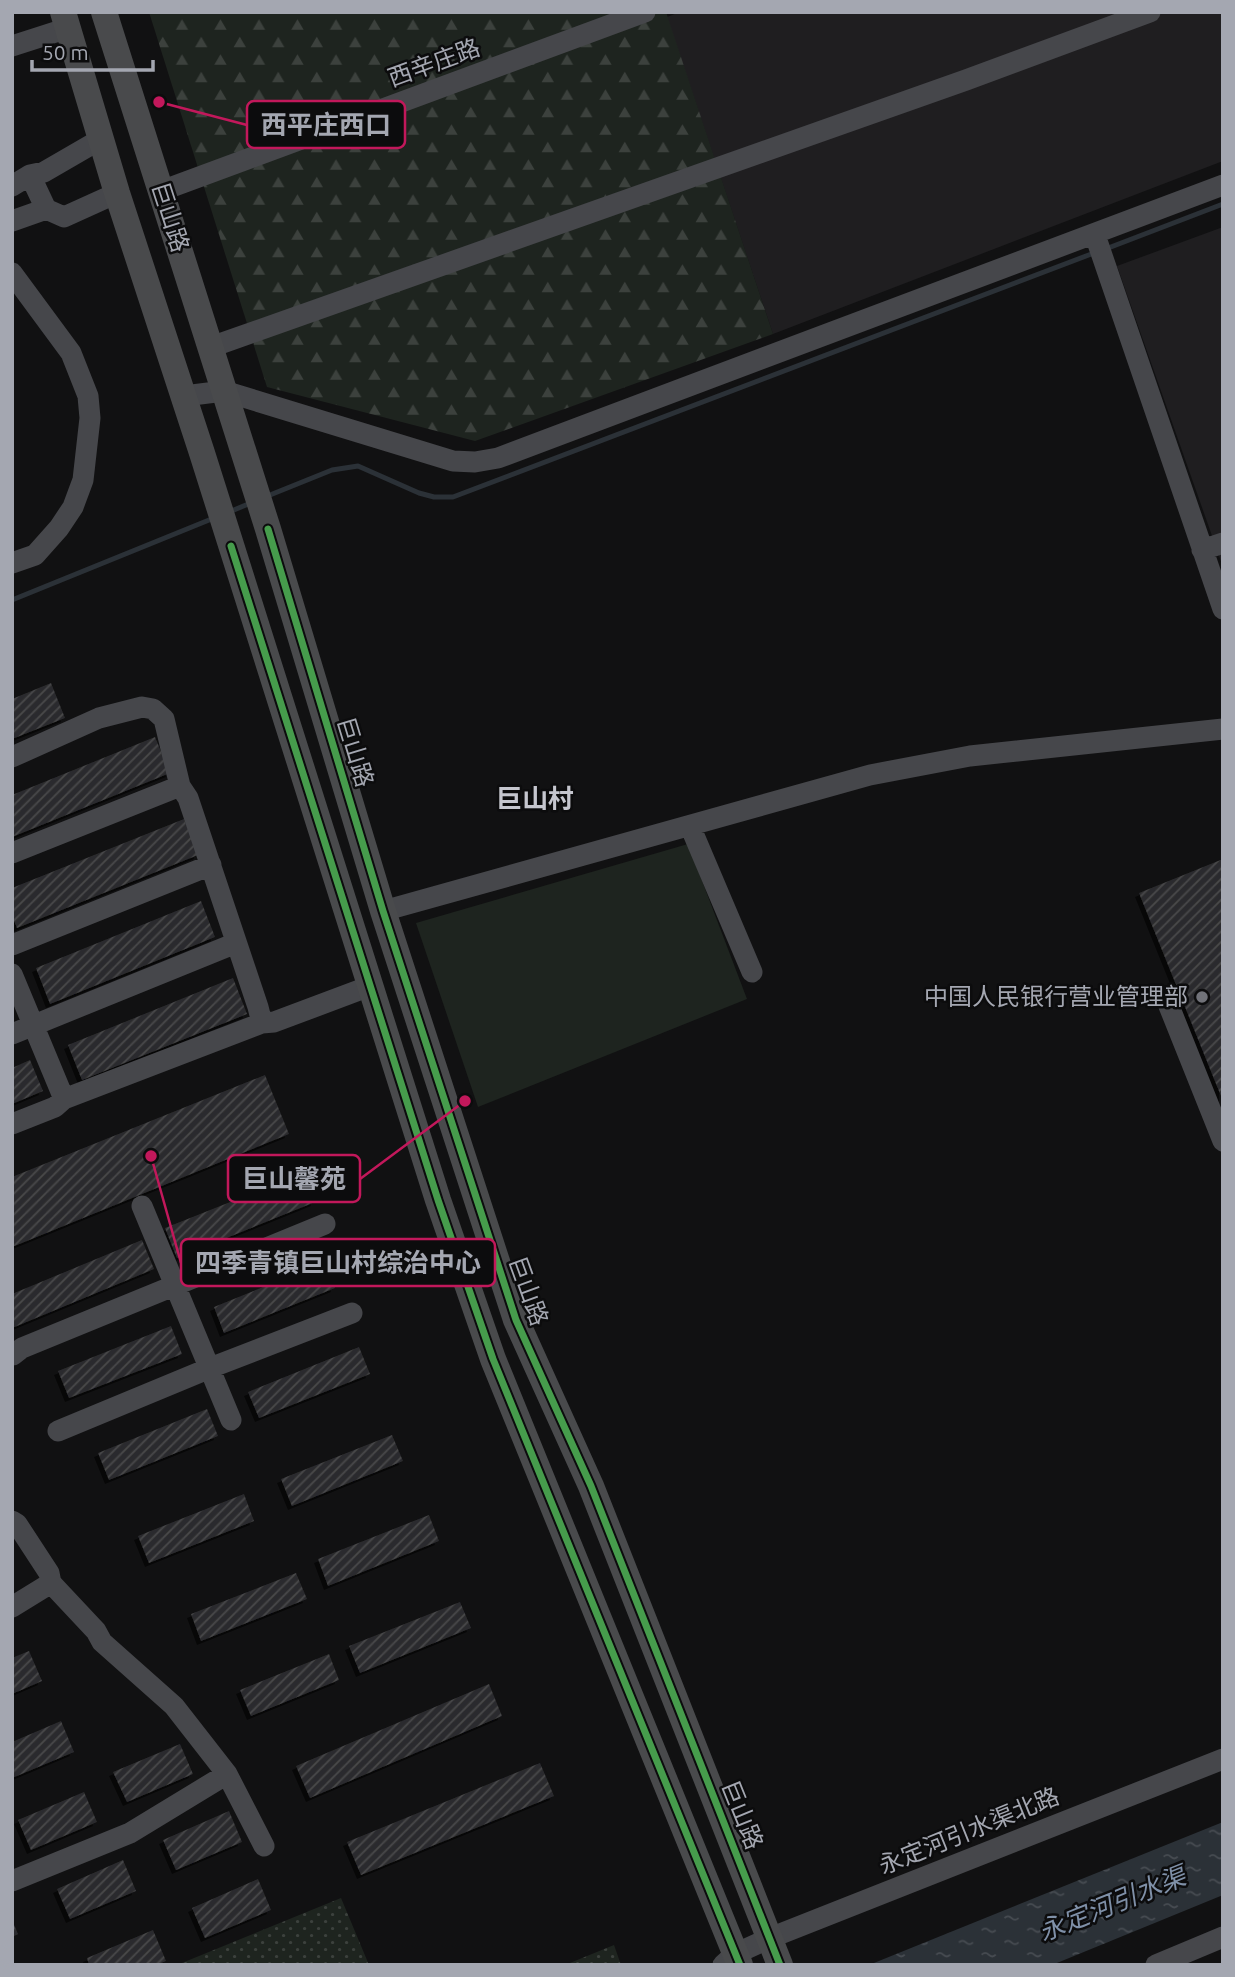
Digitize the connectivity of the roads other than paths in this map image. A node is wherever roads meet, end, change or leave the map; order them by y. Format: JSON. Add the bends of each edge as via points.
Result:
{"nodes":[{"id":1,"x":104,"y":12,"type":"edge"},
{"id":2,"x":645,"y":12,"type":"edge"},
{"id":3,"x":1150,"y":12,"type":"edge"},
{"id":4,"x":65,"y":20,"type":"edge"},
{"id":5,"x":12,"y":46,"type":"edge"},
{"id":6,"x":101,"y":139,"type":"junction"},
{"id":7,"x":21,"y":180,"type":"edge"},
{"id":8,"x":1223,"y":185,"type":"edge"},
{"id":9,"x":161,"y":191,"type":"junction"},
{"id":10,"x":117,"y":193,"type":"junction"},
{"id":11,"x":46,"y":209,"type":"junction"},
{"id":12,"x":12,"y":221,"type":"edge"},
{"id":13,"x":1095,"y":234,"type":"junction"},
{"id":14,"x":12,"y":272,"type":"edge"},
{"id":15,"x":211,"y":347,"type":"junction"},
{"id":16,"x":224,"y":391,"type":"junction"},
{"id":17,"x":184,"y":396,"type":"junction"},
{"id":18,"x":1223,"y":543,"type":"edge"},
{"id":19,"x":1202,"y":550,"type":"junction"},
{"id":20,"x":12,"y":563,"type":"edge"},
{"id":21,"x":1223,"y":609,"type":"edge"},
{"id":22,"x":1223,"y":730,"type":"edge"},
{"id":23,"x":12,"y":757,"type":"edge"},
{"id":24,"x":180,"y":786,"type":"junction"},
{"id":25,"x":690,"y":826,"type":"junction"},
{"id":26,"x":12,"y":853,"type":"edge"},
{"id":27,"x":211,"y":864,"type":"junction"},
{"id":28,"x":383,"y":911,"type":"junction"},
{"id":29,"x":236,"y":943,"type":"junction"},
{"id":30,"x":12,"y":945,"type":"edge"},
{"id":31,"x":752,"y":972,"type":"dead end"},
{"id":32,"x":12,"y":974,"type":"edge"},
{"id":33,"x":370,"y":986,"type":"junction"},
{"id":34,"x":1169,"y":1006,"type":"dead end"},
{"id":35,"x":262,"y":1023,"type":"junction"},
{"id":36,"x":33,"y":1025,"type":"junction"},
{"id":37,"x":12,"y":1034,"type":"edge"},
{"id":38,"x":64,"y":1100,"type":"junction"},
{"id":39,"x":12,"y":1124,"type":"edge"},
{"id":40,"x":1223,"y":1141,"type":"edge"},
{"id":41,"x":142,"y":1206,"type":"dead end"},
{"id":42,"x":325,"y":1224,"type":"dead end"},
{"id":43,"x":175,"y":1284,"type":"junction"},
{"id":44,"x":352,"y":1312,"type":"dead end"},
{"id":45,"x":13,"y":1355,"type":"edge"},
{"id":46,"x":210,"y":1368,"type":"junction"},
{"id":47,"x":231,"y":1420,"type":"dead end"},
{"id":48,"x":58,"y":1431,"type":"dead end"},
{"id":49,"x":12,"y":1521,"type":"edge"},
{"id":50,"x":51,"y":1583,"type":"junction"},
{"id":51,"x":12,"y":1606,"type":"edge"},
{"id":52,"x":1223,"y":1759,"type":"edge"},
{"id":53,"x":228,"y":1773,"type":"junction"},
{"id":54,"x":264,"y":1846,"type":"dead end"},
{"id":55,"x":12,"y":1881,"type":"edge"},
{"id":56,"x":1223,"y":1937,"type":"edge"},
{"id":57,"x":770,"y":1938,"type":"junction"},
{"id":58,"x":732,"y":1961,"type":"edge"},
{"id":59,"x":780,"y":1965,"type":"edge"},
{"id":60,"x":1156,"y":1965,"type":"edge"}],
"edges":[{"from":1,"to":9,"type":"main road","name":"巨山路"},
{"from":2,"to":9,"type":"street","name":"西辛庄路"},
{"from":3,"to":15,"type":"street"},
{"from":4,"to":5,"type":"street"},
{"from":4,"to":6,"type":"main road","name":"巨山路"},
{"from":6,"to":7,"type":"street"},
{"from":6,"to":10,"type":"main road","name":"巨山路"},
{"from":7,"to":11,"type":"street"},
{"from":8,"to":13,"type":"street"},
{"from":9,"to":15,"type":"main road","name":"巨山路"},
{"from":10,"to":11,"type":"street","via":[[64,217]]},
{"from":10,"to":17,"type":"main road","name":"巨山路"},
{"from":11,"to":12,"type":"street"},
{"from":13,"to":16,"type":"street","via":[[498,458],[453,461]]},
{"from":13,"to":19,"type":"street"},
{"from":14,"to":20,"type":"street","via":[[71,353],[88,396],[90,418],[83,480],[73,507],[34,555]]},
{"from":15,"to":16,"type":"main road","name":"巨山路"},
{"from":16,"to":17,"type":"street"},
{"from":16,"to":28,"type":"main road","name":"巨山路"},
{"from":17,"to":33,"type":"main road","name":"巨山路"},
{"from":18,"to":19,"type":"street"},
{"from":19,"to":21,"type":"street"},
{"from":22,"to":25,"type":"street","via":[[970,756],[870,775]]},
{"from":23,"to":24,"type":"street","via":[[99,718],[142,707],[153,709],[164,719]]},
{"from":24,"to":26,"type":"street"},
{"from":24,"to":27,"type":"street"},
{"from":25,"to":28,"type":"street"},
{"from":25,"to":31,"type":"street"},
{"from":27,"to":29,"type":"street"},
{"from":27,"to":30,"type":"street"},
{"from":28,"to":57,"type":"main road","name":"巨山路","via":[[516,1320],[591,1486]]},
{"from":29,"to":35,"type":"street"},
{"from":29,"to":36,"type":"street"},
{"from":32,"to":36,"type":"street"},
{"from":33,"to":35,"type":"street"},
{"from":33,"to":58,"type":"main road","name":"巨山路","via":[[493,1359]]},
{"from":34,"to":40,"type":"street"},
{"from":35,"to":38,"type":"street"},
{"from":36,"to":37,"type":"street"},
{"from":36,"to":38,"type":"street"},
{"from":38,"to":39,"type":"street"},
{"from":41,"to":43,"type":"street"},
{"from":42,"to":43,"type":"street"},
{"from":43,"to":45,"type":"street"},
{"from":43,"to":46,"type":"street"},
{"from":44,"to":46,"type":"street"},
{"from":46,"to":47,"type":"street"},
{"from":46,"to":48,"type":"street"},
{"from":49,"to":50,"type":"street","via":[[49,1573]]},
{"from":50,"to":51,"type":"street"},
{"from":50,"to":53,"type":"street","via":[[102,1642],[174,1706]]},
{"from":52,"to":57,"type":"street","name":"永定河引水渠北路"},
{"from":53,"to":54,"type":"street"},
{"from":53,"to":55,"type":"street","via":[[130,1833]]},
{"from":56,"to":60,"type":"street"},
{"from":57,"to":58,"type":"street","name":"永定河引水渠北路"},
{"from":57,"to":59,"type":"main road","name":"巨山路"}]}
